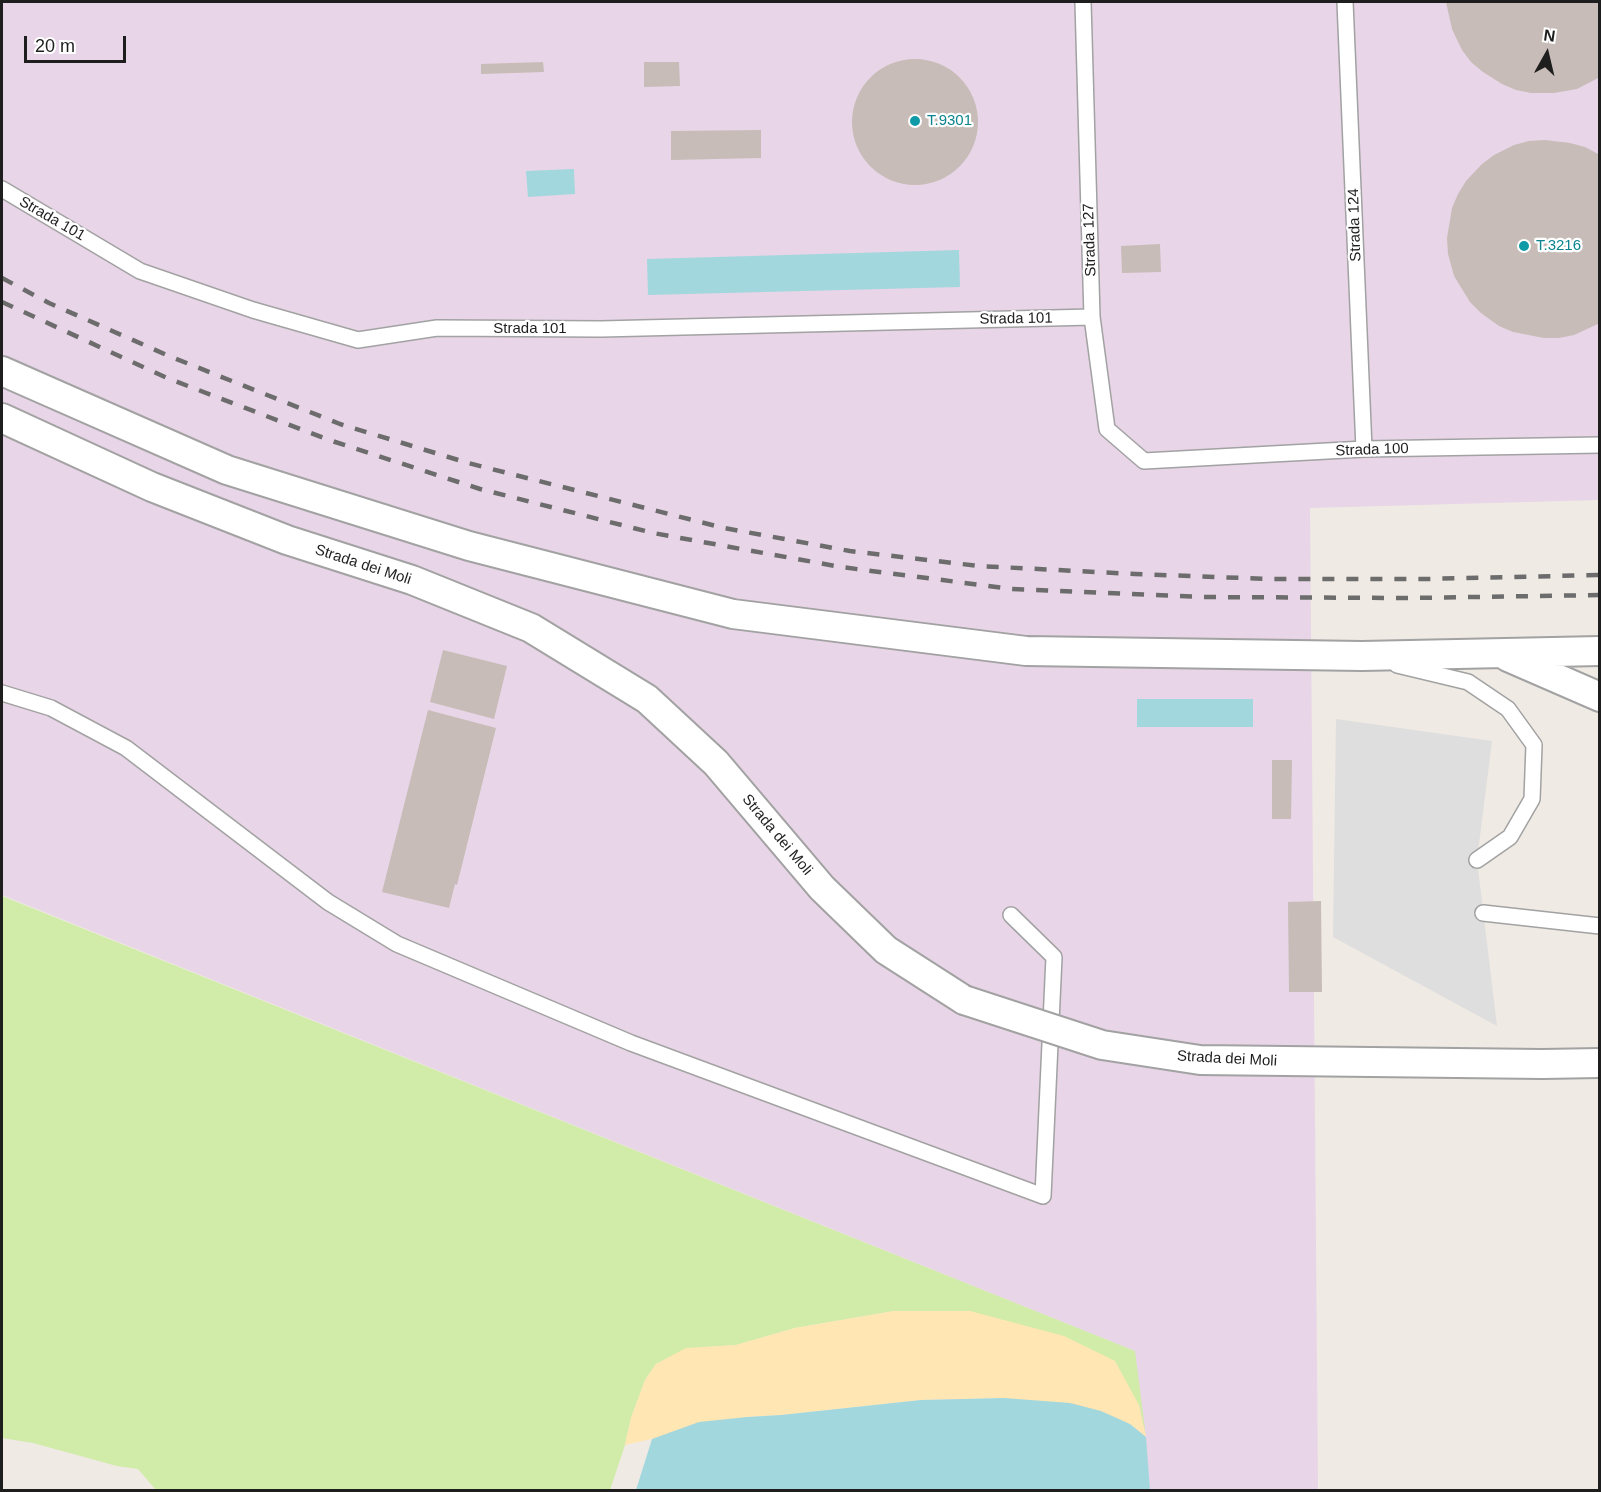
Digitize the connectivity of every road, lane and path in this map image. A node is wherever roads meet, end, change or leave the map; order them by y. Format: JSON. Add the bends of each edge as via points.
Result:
{"nodes":[{"id":1,"x":1083,"y":2,"type":"edge"},
{"id":2,"x":1345,"y":2,"type":"edge"},
{"id":3,"x":2,"y":189,"type":"edge"},
{"id":4,"x":1092,"y":317,"type":"junction"},
{"id":5,"x":2,"y":371,"type":"edge"},
{"id":6,"x":2,"y":418,"type":"edge"},
{"id":7,"x":1599,"y":445,"type":"edge"},
{"id":8,"x":1364,"y":450,"type":"junction"},
{"id":9,"x":1144,"y":461,"type":"joint"},
{"id":10,"x":1599,"y":651,"type":"edge"},
{"id":11,"x":1499,"y":653,"type":"junction"},
{"id":12,"x":1362,"y":656,"type":"junction"},
{"id":13,"x":2,"y":693,"type":"edge"},
{"id":14,"x":1599,"y":697,"type":"edge"},
{"id":15,"x":1477,"y":860,"type":"dead end"},
{"id":16,"x":1484,"y":913,"type":"dead end"},
{"id":17,"x":1011,"y":915,"type":"dead end"},
{"id":18,"x":1599,"y":926,"type":"edge"},
{"id":19,"x":1599,"y":1063,"type":"edge"}],
"edges":[{"from":1,"to":4,"type":"lane","name":"Strada 127"},
{"from":2,"to":8,"type":"lane","name":"Strada 124"},
{"from":3,"to":4,"type":"lane","name":"Strada 101","via":[[140,271],[253,310],[358,340],[437,328],[602,329]]},
{"from":4,"to":9,"type":"lane","name":"Strada 127","via":[[1107,429]]},
{"from":5,"to":12,"type":"street","via":[[227,470],[470,546],[733,614],[1026,651]]},
{"from":6,"to":19,"type":"street","name":"Strada dei Moli","bridge":true,"via":[[152,487],[531,627],[647,699],[716,763],[822,888],[886,950],[964,1000],[1102,1045],[1200,1060]]},
{"from":7,"to":8,"type":"lane","name":"Strada 100"},
{"from":8,"to":9,"type":"lane","name":"Strada 100"},
{"from":10,"to":11,"type":"street"},
{"from":11,"to":12,"type":"street"},
{"from":11,"to":14,"type":"street"},
{"from":12,"to":15,"type":"lane","via":[[1468,682],[1508,709],[1534,745],[1532,799],[1510,837]]},
{"from":13,"to":17,"type":"lane","via":[[51,708],[126,748],[328,902],[397,944],[631,1043],[1043,1196],[1054,957]]},
{"from":16,"to":18,"type":"lane"}]}
